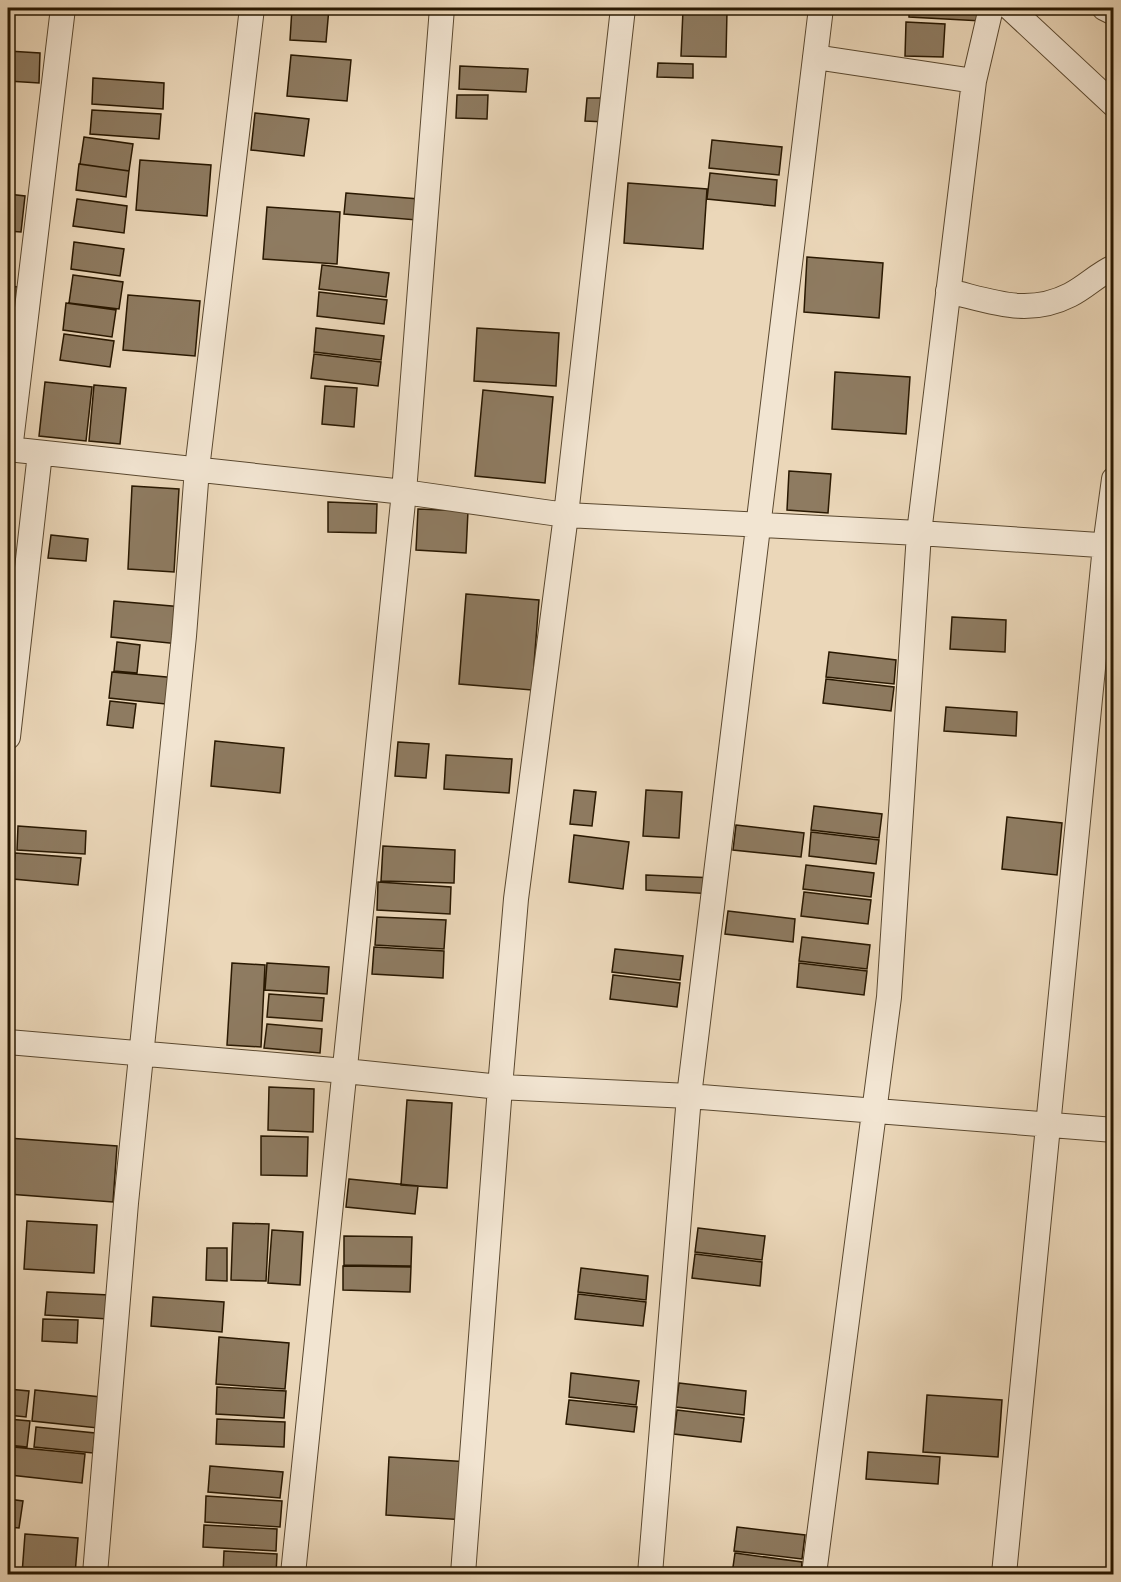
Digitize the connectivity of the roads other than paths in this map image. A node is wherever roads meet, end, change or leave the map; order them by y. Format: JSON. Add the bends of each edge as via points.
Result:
{"nodes":[{"id":1,"x":63,"y":8,"type":"edge"},
{"id":2,"x":252,"y":8,"type":"edge"},
{"id":3,"x":442,"y":8,"type":"edge"},
{"id":4,"x":622,"y":8,"type":"edge"},
{"id":5,"x":818,"y":8,"type":"edge"},
{"id":6,"x":991,"y":8,"type":"edge"},
{"id":7,"x":1104,"y":8,"type":"edge"},
{"id":8,"x":1018,"y":10,"type":"edge"},
{"id":9,"x":1113,"y":13,"type":"edge"},
{"id":10,"x":815,"y":57,"type":"junction"},
{"id":11,"x":974,"y":81,"type":"junction"},
{"id":12,"x":1113,"y":105,"type":"edge"},
{"id":13,"x":1113,"y":267,"type":"edge"},
{"id":14,"x":948,"y":291,"type":"junction"},
{"id":15,"x":9,"y":450,"type":"edge"},
{"id":16,"x":40,"y":453,"type":"junction"},
{"id":17,"x":197,"y":469,"type":"junction"},
{"id":18,"x":1113,"y":479,"type":"edge"},
{"id":19,"x":404,"y":492,"type":"junction"},
{"id":20,"x":566,"y":515,"type":"junction"},
{"id":21,"x":757,"y":525,"type":"junction"},
{"id":22,"x":918,"y":533,"type":"junction"},
{"id":23,"x":1109,"y":546,"type":"edge"},
{"id":24,"x":8,"y":738,"type":"edge"},
{"id":25,"x":8,"y":1042,"type":"edge"},
{"id":26,"x":142,"y":1053,"type":"junction"},
{"id":27,"x":345,"y":1071,"type":"junction"},
{"id":28,"x":500,"y":1087,"type":"junction"},
{"id":29,"x":689,"y":1096,"type":"junction"},
{"id":30,"x":874,"y":1110,"type":"junction"},
{"id":31,"x":1048,"y":1124,"type":"junction"},
{"id":32,"x":1113,"y":1130,"type":"edge"},
{"id":33,"x":95,"y":1575,"type":"edge"},
{"id":34,"x":293,"y":1575,"type":"edge"},
{"id":35,"x":463,"y":1575,"type":"edge"},
{"id":36,"x":650,"y":1575,"type":"edge"},
{"id":37,"x":814,"y":1575,"type":"edge"},
{"id":38,"x":1004,"y":1575,"type":"edge"}],
"edges":[{"from":1,"to":15,"type":"street"},
{"from":2,"to":17,"type":"street"},
{"from":3,"to":19,"type":"street"},
{"from":4,"to":20,"type":"street"},
{"from":5,"to":10,"type":"street"},
{"from":6,"to":11,"type":"street"},
{"from":7,"to":9,"type":"street"},
{"from":8,"to":12,"type":"street"},
{"from":10,"to":11,"type":"street"},
{"from":10,"to":21,"type":"street"},
{"from":11,"to":14,"type":"street"},
{"from":13,"to":14,"type":"street","via":[[1069,296],[1035,305],[1019,307]]},
{"from":14,"to":22,"type":"street"},
{"from":15,"to":16,"type":"street"},
{"from":16,"to":17,"type":"street"},
{"from":16,"to":24,"type":"street"},
{"from":17,"to":19,"type":"street"},
{"from":17,"to":26,"type":"street"},
{"from":18,"to":23,"type":"street"},
{"from":19,"to":20,"type":"street"},
{"from":19,"to":27,"type":"street"},
{"from":20,"to":21,"type":"street"},
{"from":20,"to":28,"type":"street","via":[[516,899]]},
{"from":21,"to":22,"type":"street"},
{"from":21,"to":29,"type":"street"},
{"from":22,"to":23,"type":"street"},
{"from":22,"to":30,"type":"street","via":[[889,997]]},
{"from":23,"to":31,"type":"street"},
{"from":25,"to":26,"type":"street"},
{"from":26,"to":27,"type":"street"},
{"from":26,"to":33,"type":"street"},
{"from":27,"to":28,"type":"street"},
{"from":27,"to":34,"type":"street"},
{"from":28,"to":29,"type":"street"},
{"from":28,"to":35,"type":"street"},
{"from":29,"to":30,"type":"street"},
{"from":29,"to":36,"type":"street"},
{"from":30,"to":31,"type":"street"},
{"from":30,"to":37,"type":"street"},
{"from":31,"to":32,"type":"street"},
{"from":31,"to":38,"type":"street"}]}
